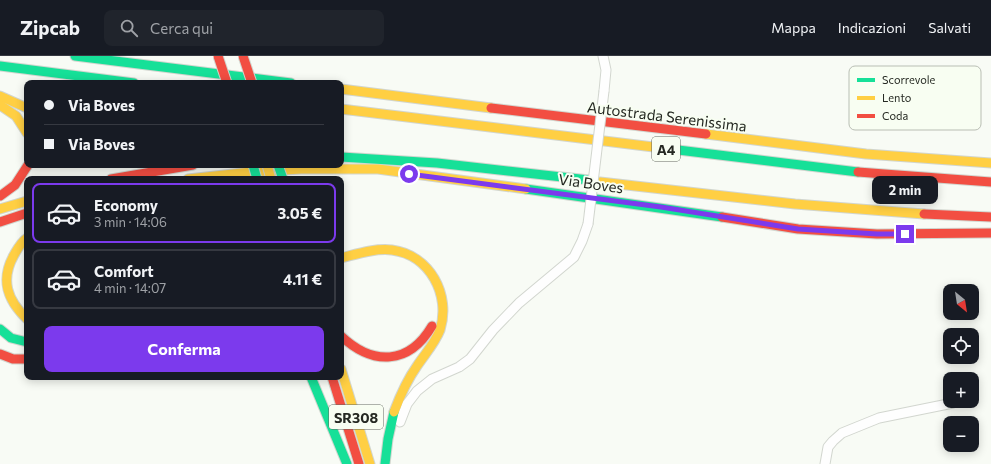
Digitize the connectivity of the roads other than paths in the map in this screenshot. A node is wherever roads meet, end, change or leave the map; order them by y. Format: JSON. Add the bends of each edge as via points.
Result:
{"nodes":[{"id":1,"x":75,"y":56,"type":"edge"},
{"id":2,"x":218,"y":56,"type":"edge"},
{"id":3,"x":243,"y":56,"type":"edge"},
{"id":4,"x":603,"y":56,"type":"edge"},
{"id":5,"x":0,"y":66,"type":"edge"},
{"id":6,"x":236,"y":70,"type":"dead end"},
{"id":7,"x":110,"y":80,"type":"edge"},
{"id":8,"x":226,"y":80,"type":"edge"},
{"id":9,"x":240,"y":80,"type":"edge"},
{"id":10,"x":251,"y":80,"type":"edge"},
{"id":11,"x":267,"y":80,"type":"edge"},
{"id":12,"x":344,"y":89,"type":"edge"},
{"id":13,"x":0,"y":96,"type":"edge"},
{"id":14,"x":0,"y":105,"type":"edge"},
{"id":15,"x":24,"y":106,"type":"edge"},
{"id":16,"x":344,"y":109,"type":"edge"},
{"id":17,"x":24,"y":126,"type":"edge"},
{"id":18,"x":344,"y":157,"type":"edge"},
{"id":19,"x":991,"y":163,"type":"edge"},
{"id":20,"x":26,"y":168,"type":"edge"},
{"id":21,"x":175,"y":168,"type":"edge"},
{"id":22,"x":218,"y":175,"type":"junction"},
{"id":23,"x":129,"y":176,"type":"edge"},
{"id":24,"x":210,"y":176,"type":"edge"},
{"id":25,"x":214,"y":176,"type":"edge"},
{"id":26,"x":589,"y":180,"type":"dead end"},
{"id":27,"x":600,"y":182,"type":"dead end"},
{"id":28,"x":991,"y":182,"type":"edge"},
{"id":29,"x":0,"y":196,"type":"edge"},
{"id":30,"x":24,"y":202,"type":"edge"},
{"id":31,"x":0,"y":209,"type":"edge"},
{"id":32,"x":24,"y":214,"type":"edge"},
{"id":33,"x":991,"y":217,"type":"edge"},
{"id":34,"x":0,"y":222,"type":"edge"},
{"id":35,"x":991,"y":233,"type":"edge"},
{"id":36,"x":24,"y":240,"type":"edge"},
{"id":37,"x":344,"y":257,"type":"edge"},
{"id":38,"x":344,"y":263,"type":"edge"},
{"id":39,"x":440,"y":300,"type":"junction"},
{"id":40,"x":24,"y":316,"type":"edge"},
{"id":41,"x":0,"y":329,"type":"edge"},
{"id":42,"x":0,"y":337,"type":"edge"},
{"id":43,"x":344,"y":339,"type":"edge"},
{"id":44,"x":24,"y":341,"type":"edge"},
{"id":45,"x":24,"y":347,"type":"edge"},
{"id":46,"x":0,"y":354,"type":"edge"},
{"id":47,"x":24,"y":359,"type":"edge"},
{"id":48,"x":344,"y":379,"type":"edge"},
{"id":49,"x":312,"y":380,"type":"edge"},
{"id":50,"x":333,"y":380,"type":"edge"},
{"id":51,"x":943,"y":405,"type":"edge"},
{"id":52,"x":347,"y":464,"type":"edge"},
{"id":53,"x":358,"y":464,"type":"edge"},
{"id":54,"x":370,"y":464,"type":"edge"},
{"id":55,"x":385,"y":464,"type":"edge"},
{"id":56,"x":825,"y":464,"type":"edge"}],
"edges":[{"from":1,"to":11,"type":"highway"},
{"from":2,"to":8,"type":"highway","bridge":true},
{"from":3,"to":10,"type":"highway","bridge":true},
{"from":4,"to":55,"type":"street","bridge":true,"via":[[606,70],[588,224],[574,257],[519,303],[470,359],[460,367],[432,379],[417,391],[402,414],[391,453]]},
{"from":5,"to":7,"type":"highway"},
{"from":6,"to":9,"type":"highway"},
{"from":12,"to":19,"type":"highway","name":"Autostrada Serenissima","number":"A4","via":[[851,152]]},
{"from":13,"to":15,"type":"highway"},
{"from":14,"to":17,"type":"highway","via":[[7,108]]},
{"from":16,"to":28,"type":"highway","number":"A4","via":[[860,172]]},
{"from":18,"to":26,"type":"highway","name":"Via Boves","via":[[437,163]]},
{"from":20,"to":29,"type":"highway","via":[[15,185]]},
{"from":21,"to":23,"type":"highway"},
{"from":22,"to":24,"type":"highway","name":"Via Boves"},
{"from":22,"to":25,"type":"highway"},
{"from":22,"to":35,"type":"highway","name":"Via Boves","via":[[378,169],[661,207],[798,229],[877,234]]},
{"from":27,"to":33,"type":"highway","name":"Via Boves","via":[[790,204]]},
{"from":30,"to":31,"type":"highway"},
{"from":32,"to":34,"type":"highway"},
{"from":36,"to":40,"type":"highway","via":[[8,268],[6,284],[13,301]]},
{"from":37,"to":39,"type":"highway","via":[[376,250],[397,250],[412,256],[438,281]]},
{"from":38,"to":39,"type":"highway","via":[[365,258],[397,257],[422,273]]},
{"from":39,"to":43,"type":"highway","via":[[430,330],[421,343],[409,351],[392,357],[375,356],[360,352]]},
{"from":39,"to":55,"type":"highway","via":[[443,314],[440,329],[400,395],[387,439]]},
{"from":41,"to":44,"type":"highway","via":[[11,338]]},
{"from":42,"to":45,"type":"highway","via":[[14,345]]},
{"from":46,"to":47,"type":"highway","via":[[13,359]]},
{"from":48,"to":54,"type":"highway","number":"SR308"},
{"from":49,"to":52,"type":"highway"},
{"from":50,"to":53,"type":"highway","number":"SR308"},
{"from":51,"to":56,"type":"street","via":[[879,418],[842,433],[828,447]]}]}
